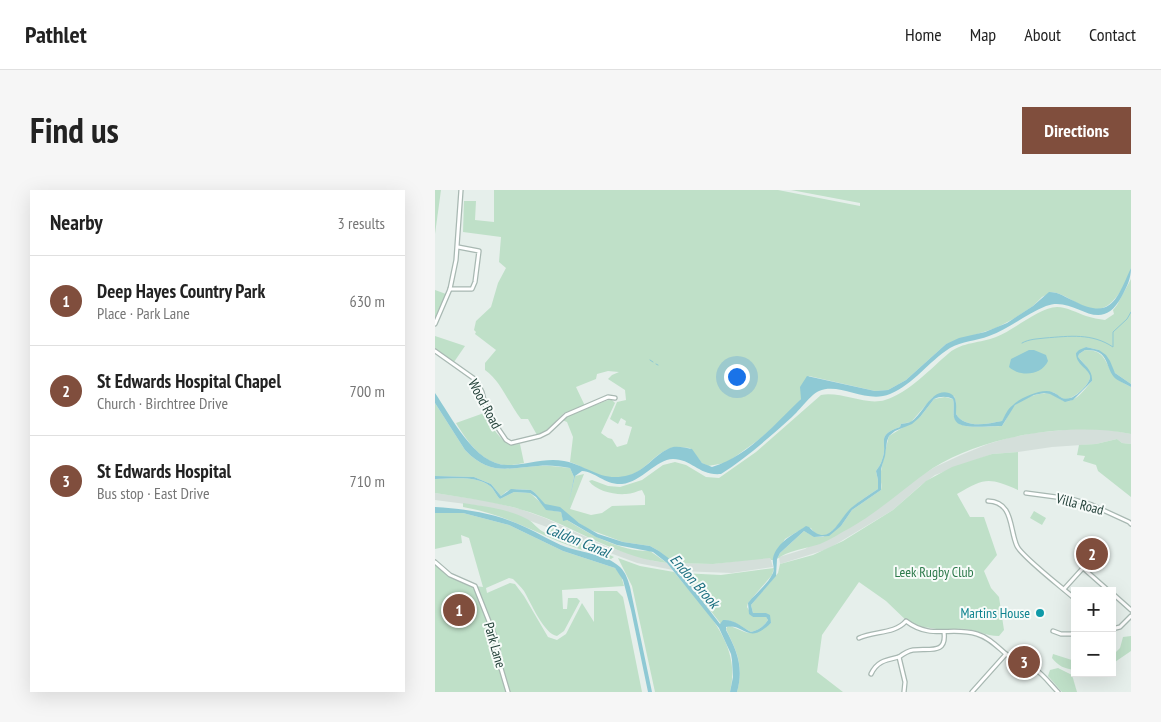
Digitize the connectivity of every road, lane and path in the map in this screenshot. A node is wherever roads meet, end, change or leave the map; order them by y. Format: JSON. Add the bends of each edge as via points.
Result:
{"nodes":[{"id":1,"x":461,"y":190,"type":"edge"},
{"id":2,"x":458,"y":247,"type":"junction"},
{"id":3,"x":450,"y":289,"type":"junction"},
{"id":4,"x":435,"y":324,"type":"edge"},
{"id":5,"x":435,"y":351,"type":"edge"},
{"id":6,"x":615,"y":398,"type":"dead end"},
{"id":7,"x":1026,"y":493,"type":"dead end"},
{"id":8,"x":988,"y":501,"type":"dead end"},
{"id":9,"x":1131,"y":524,"type":"edge"},
{"id":10,"x":435,"y":562,"type":"edge"},
{"id":11,"x":1104,"y":587,"type":"edge"},
{"id":12,"x":1064,"y":589,"type":"junction"},
{"id":13,"x":1071,"y":595,"type":"edge"},
{"id":14,"x":1116,"y":597,"type":"edge"},
{"id":15,"x":1131,"y":610,"type":"edge"},
{"id":16,"x":1131,"y":616,"type":"edge"},
{"id":17,"x":1116,"y":628,"type":"edge"},
{"id":18,"x":1053,"y":631,"type":"dead end"},
{"id":19,"x":944,"y":632,"type":"junction"},
{"id":20,"x":1071,"y":634,"type":"edge"},
{"id":21,"x":859,"y":638,"type":"dead end"},
{"id":22,"x":1006,"y":654,"type":"junction"},
{"id":23,"x":899,"y":657,"type":"junction"},
{"id":24,"x":871,"y":674,"type":"dead end"},
{"id":25,"x":508,"y":692,"type":"edge"},
{"id":26,"x":904,"y":692,"type":"edge"},
{"id":27,"x":973,"y":692,"type":"edge"},
{"id":28,"x":1058,"y":692,"type":"edge"}],
"edges":[{"from":1,"to":2,"type":"street"},
{"from":2,"to":3,"type":"street"},
{"from":2,"to":3,"type":"street","via":[[479,251],[475,282],[472,289]]},
{"from":3,"to":4,"type":"street"},
{"from":5,"to":6,"type":"street","name":"Wood Road","via":[[475,380],[487,412],[511,443],[540,436],[566,415],[608,397]]},
{"from":7,"to":9,"type":"street","name":"Villa Road","via":[[1092,505]]},
{"from":8,"to":12,"type":"street","via":[[1004,507],[1017,548]]},
{"from":10,"to":25,"type":"street","name":"Park Lane","via":[[449,575],[475,586],[494,634]]},
{"from":11,"to":12,"type":"street","via":[[1083,568]]},
{"from":12,"to":13,"type":"street"},
{"from":14,"to":15,"type":"street"},
{"from":16,"to":17,"type":"street"},
{"from":18,"to":20,"type":"street"},
{"from":19,"to":21,"type":"street","via":[[930,632],[906,621],[895,629]]},
{"from":19,"to":22,"type":"street","via":[[977,634],[989,639]]},
{"from":19,"to":23,"type":"street","via":[[943,646],[910,650]]},
{"from":22,"to":27,"type":"street"},
{"from":22,"to":28,"type":"street","via":[[1041,673]]},
{"from":23,"to":24,"type":"street","via":[[880,662]]},
{"from":23,"to":26,"type":"street"}]}
